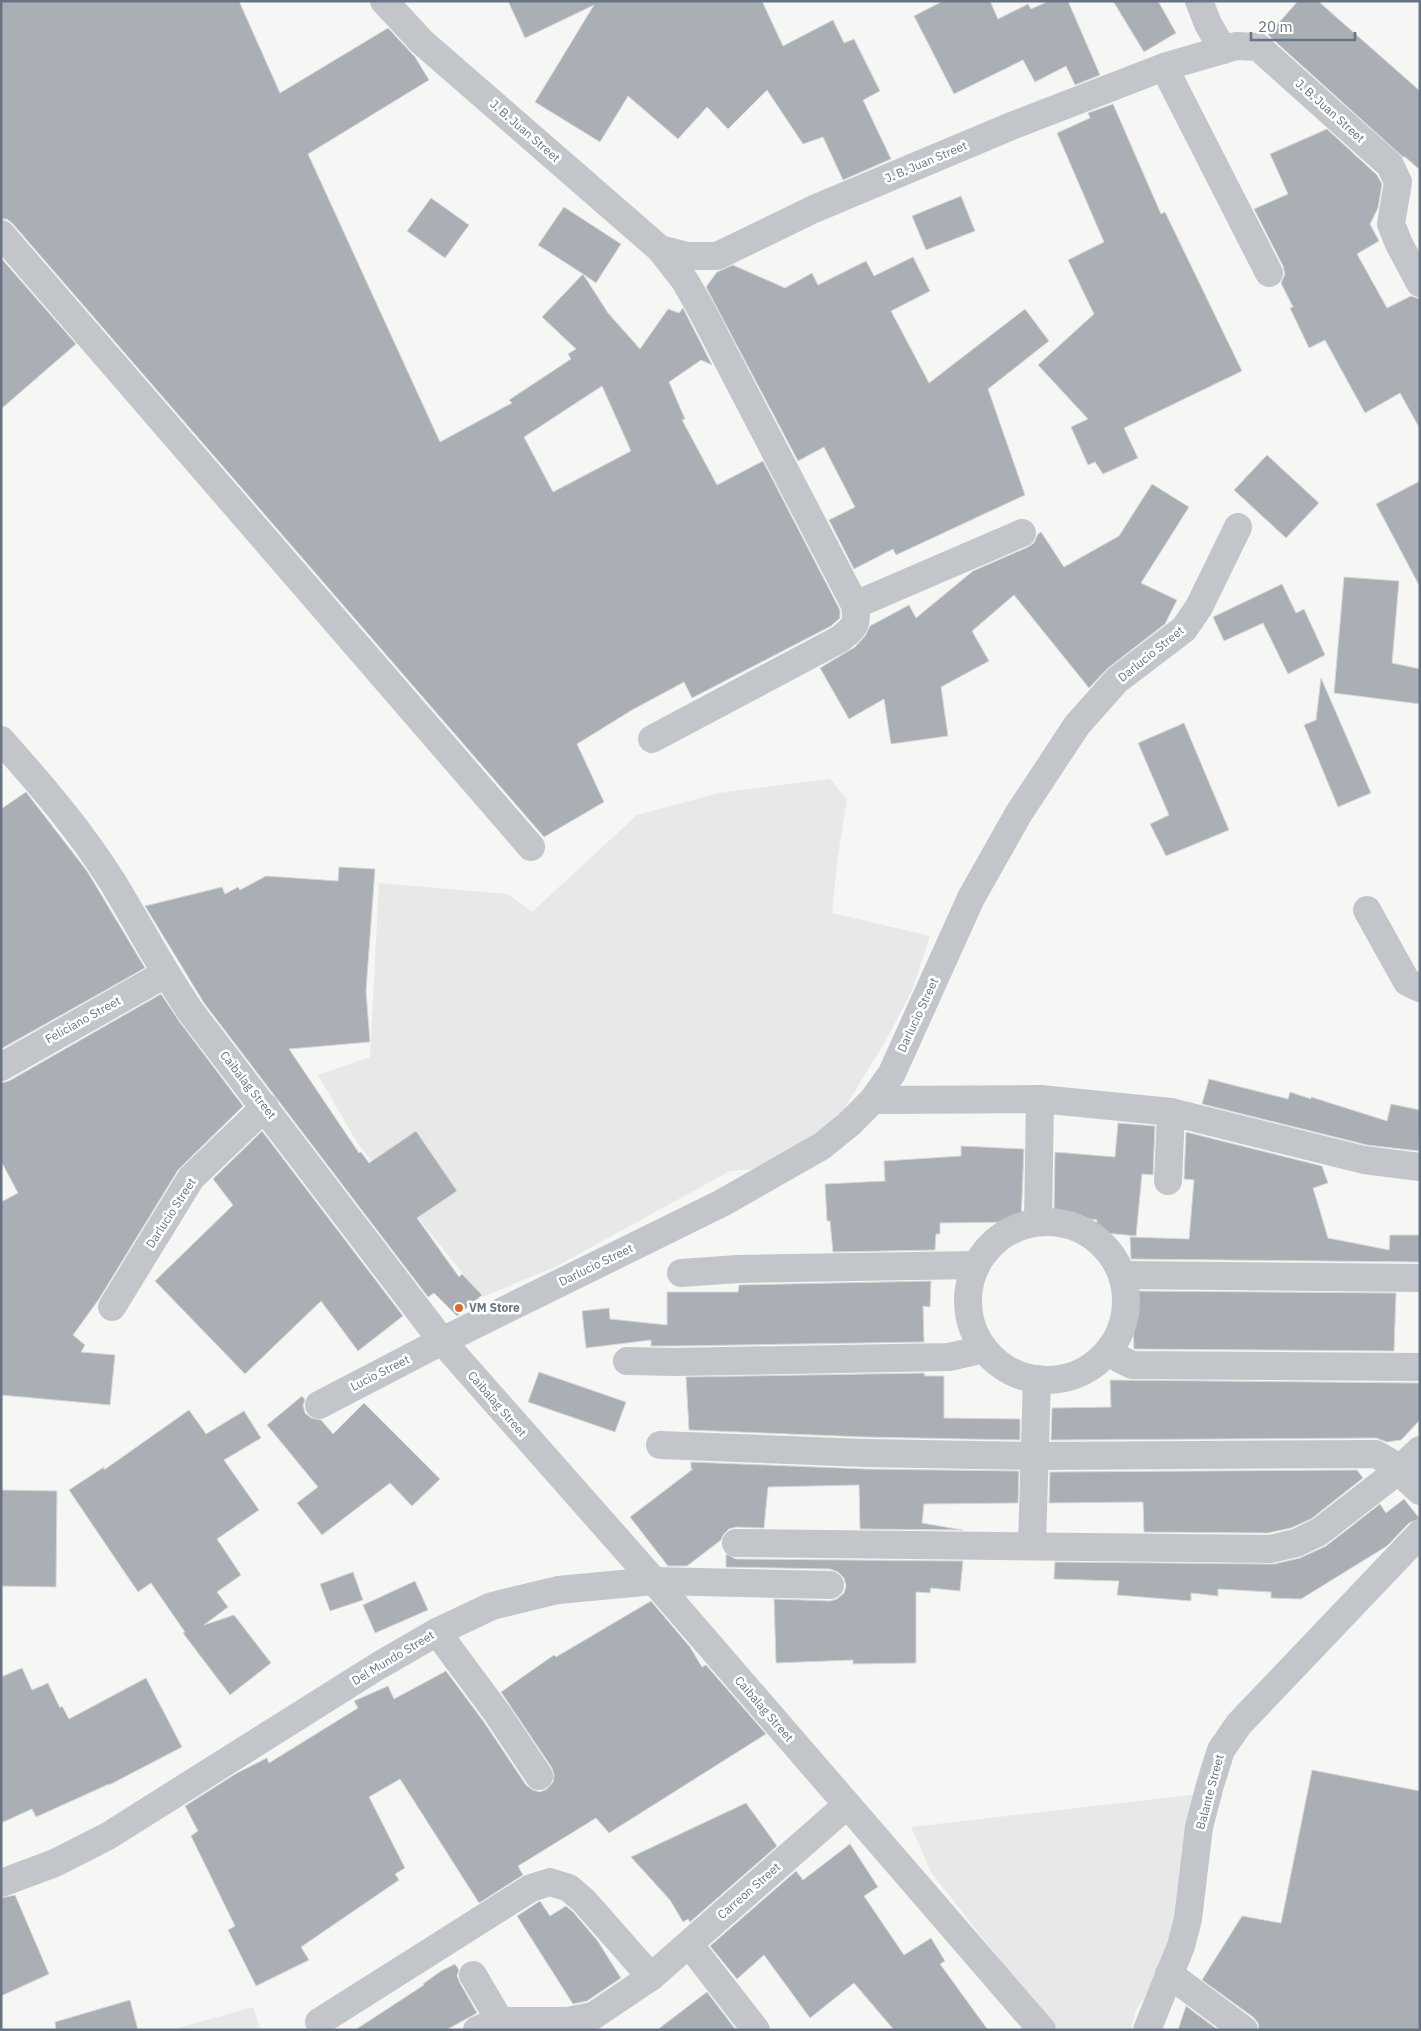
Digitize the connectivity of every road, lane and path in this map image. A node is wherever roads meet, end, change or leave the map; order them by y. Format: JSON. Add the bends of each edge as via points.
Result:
{"nodes":[{"id":1,"x":384,"y":1,"type":"edge"},
{"id":2,"x":1199,"y":1,"type":"edge"},
{"id":3,"x":1223,"y":50,"type":"junction"},
{"id":4,"x":1164,"y":67,"type":"junction"},
{"id":5,"x":1,"y":234,"type":"edge"},
{"id":6,"x":660,"y":248,"type":"junction"},
{"id":7,"x":1269,"y":273,"type":"dead end"},
{"id":8,"x":1420,"y":283,"type":"edge"},
{"id":9,"x":1238,"y":527,"type":"dead end"},
{"id":10,"x":1022,"y":533,"type":"dead end"},
{"id":11,"x":855,"y":605,"type":"junction"},
{"id":12,"x":652,"y":739,"type":"dead end"},
{"id":13,"x":5,"y":752,"type":"edge"},
{"id":14,"x":531,"y":847,"type":"dead end"},
{"id":15,"x":1367,"y":910,"type":"dead end"},
{"id":16,"x":165,"y":974,"type":"junction"},
{"id":17,"x":1420,"y":988,"type":"edge"},
{"id":18,"x":1,"y":1067,"type":"edge"},
{"id":19,"x":1040,"y":1099,"type":"junction"},
{"id":20,"x":872,"y":1100,"type":"junction"},
{"id":21,"x":265,"y":1107,"type":"junction"},
{"id":22,"x":1171,"y":1112,"type":"junction"},
{"id":23,"x":1420,"y":1167,"type":"edge"},
{"id":24,"x":1168,"y":1181,"type":"dead end"},
{"id":25,"x":1038,"y":1222,"type":"junction"},
{"id":26,"x":976,"y":1265,"type":"junction"},
{"id":27,"x":681,"y":1273,"type":"dead end"},
{"id":28,"x":1123,"y":1275,"type":"junction"},
{"id":29,"x":1420,"y":1278,"type":"edge"},
{"id":30,"x":112,"y":1307,"type":"dead end"},
{"id":31,"x":442,"y":1341,"type":"junction"},
{"id":32,"x":984,"y":1349,"type":"junction"},
{"id":33,"x":1109,"y":1351,"type":"junction"},
{"id":34,"x":627,"y":1361,"type":"dead end"},
{"id":35,"x":1420,"y":1367,"type":"edge"},
{"id":36,"x":1037,"y":1379,"type":"junction"},
{"id":37,"x":319,"y":1405,"type":"dead end"},
{"id":38,"x":660,"y":1445,"type":"dead end"},
{"id":39,"x":1420,"y":1450,"type":"edge"},
{"id":40,"x":1034,"y":1456,"type":"junction"},
{"id":41,"x":1399,"y":1470,"type":"junction"},
{"id":42,"x":1420,"y":1491,"type":"edge"},
{"id":43,"x":1420,"y":1534,"type":"edge"},
{"id":44,"x":736,"y":1543,"type":"dead end"},
{"id":45,"x":1032,"y":1545,"type":"junction"},
{"id":46,"x":654,"y":1581,"type":"junction"},
{"id":47,"x":830,"y":1585,"type":"dead end"},
{"id":48,"x":436,"y":1632,"type":"junction"},
{"id":49,"x":538,"y":1776,"type":"dead end"},
{"id":50,"x":847,"y":1805,"type":"junction"},
{"id":51,"x":1,"y":1884,"type":"edge"},
{"id":52,"x":689,"y":1944,"type":"junction"},
{"id":53,"x":1170,"y":1974,"type":"junction"},
{"id":54,"x":473,"y":1975,"type":"dead end"},
{"id":55,"x":651,"y":1977,"type":"junction"},
{"id":56,"x":319,"y":2022,"type":"dead end"},
{"id":57,"x":488,"y":2026,"type":"edge"},
{"id":58,"x":756,"y":2030,"type":"edge"},
{"id":59,"x":1042,"y":2030,"type":"edge"},
{"id":60,"x":1147,"y":2030,"type":"edge"},
{"id":61,"x":1244,"y":2030,"type":"edge"}],
"edges":[{"from":1,"to":6,"type":"street","name":"J. B. Juan Street","via":[[422,42]]},
{"from":2,"to":3,"type":"street"},
{"from":3,"to":4,"type":"street","name":"J. B. Juan Street"},
{"from":3,"to":8,"type":"street","name":"J. B. Juan Street","via":[[1236,46],[1258,47],[1390,165],[1398,182],[1391,224]]},
{"from":4,"to":6,"type":"street","name":"J. B. Juan Street","via":[[1014,125],[841,198],[717,256],[687,256]]},
{"from":4,"to":7,"type":"street"},
{"from":5,"to":14,"type":"street"},
{"from":6,"to":11,"type":"street","via":[[701,309]]},
{"from":9,"to":20,"type":"street","name":"Darlucio Street","via":[[1199,607],[1184,629],[1117,680],[1077,724],[1019,813],[972,898],[892,1073]]},
{"from":10,"to":11,"type":"street"},
{"from":11,"to":12,"type":"street","via":[[857,618],[854,628],[840,639]]},
{"from":13,"to":16,"type":"street","name":"Caibalag Street","via":[[58,805],[112,881]]},
{"from":15,"to":17,"type":"street","via":[[1407,982]]},
{"from":16,"to":18,"type":"street","name":"Feliciano Street"},
{"from":16,"to":21,"type":"street","name":"Caibalag Street"},
{"from":19,"to":20,"type":"street"},
{"from":19,"to":22,"type":"street"},
{"from":19,"to":25,"type":"street"},
{"from":20,"to":31,"type":"street","name":"Darlucio Street","via":[[822,1146],[779,1172]]},
{"from":21,"to":30,"type":"street","name":"Darlucio Street","via":[[191,1178]]},
{"from":21,"to":31,"type":"street","name":"Caibalag Street"},
{"from":22,"to":23,"type":"street","via":[[1364,1160]]},
{"from":22,"to":24,"type":"street"},
{"from":25,"to":26,"type":"street","via":[[1012,1229],[991,1244]]},
{"from":25,"to":28,"type":"street","via":[[1065,1223],[1090,1233],[1110,1251]]},
{"from":26,"to":27,"type":"street","via":[[748,1268]]},
{"from":26,"to":32,"type":"street","via":[[969,1286],[968,1308],[973,1329]]},
{"from":28,"to":29,"type":"street"},
{"from":28,"to":33,"type":"street","via":[[1126,1314]]},
{"from":31,"to":37,"type":"street","name":"Lucio Street"},
{"from":31,"to":46,"type":"street","name":"Caibalag Street"},
{"from":32,"to":34,"type":"street","via":[[949,1357]]},
{"from":32,"to":36,"type":"street","via":[[998,1363],[1017,1374]]},
{"from":33,"to":35,"type":"street","via":[[1132,1364]]},
{"from":33,"to":36,"type":"street","via":[[1094,1365],[1077,1374]]},
{"from":36,"to":40,"type":"street"},
{"from":38,"to":40,"type":"street"},
{"from":39,"to":41,"type":"street"},
{"from":40,"to":41,"type":"street","via":[[1376,1454]]},
{"from":40,"to":45,"type":"street"},
{"from":41,"to":42,"type":"street"},
{"from":41,"to":45,"type":"street","via":[[1319,1532],[1296,1543],[1270,1549]]},
{"from":43,"to":53,"type":"street","name":"Balante Street","via":[[1239,1724],[1221,1750],[1199,1827],[1188,1919]]},
{"from":44,"to":45,"type":"street"},
{"from":46,"to":47,"type":"street","name":"Del Mundo Street"},
{"from":46,"to":48,"type":"street","name":"Del Mundo Street","via":[[558,1590],[492,1606]]},
{"from":46,"to":50,"type":"street","name":"Caibalag Street"},
{"from":48,"to":49,"type":"street"},
{"from":48,"to":51,"type":"street","name":"Del Mundo Street","via":[[108,1836],[55,1863]]},
{"from":50,"to":52,"type":"street","name":"Carreon Street"},
{"from":50,"to":59,"type":"street","name":"Caibalag Street"},
{"from":52,"to":55,"type":"street","name":"Carreon Street"},
{"from":52,"to":58,"type":"street"},
{"from":53,"to":60,"type":"street","name":"Balante Street"},
{"from":53,"to":61,"type":"street"},
{"from":54,"to":57,"type":"street"},
{"from":55,"to":56,"type":"street","via":[[584,1902],[569,1888],[550,1882],[531,1888]]},
{"from":55,"to":57,"type":"street","name":"Carreon Street","via":[[593,2016],[567,2021]]}]}
